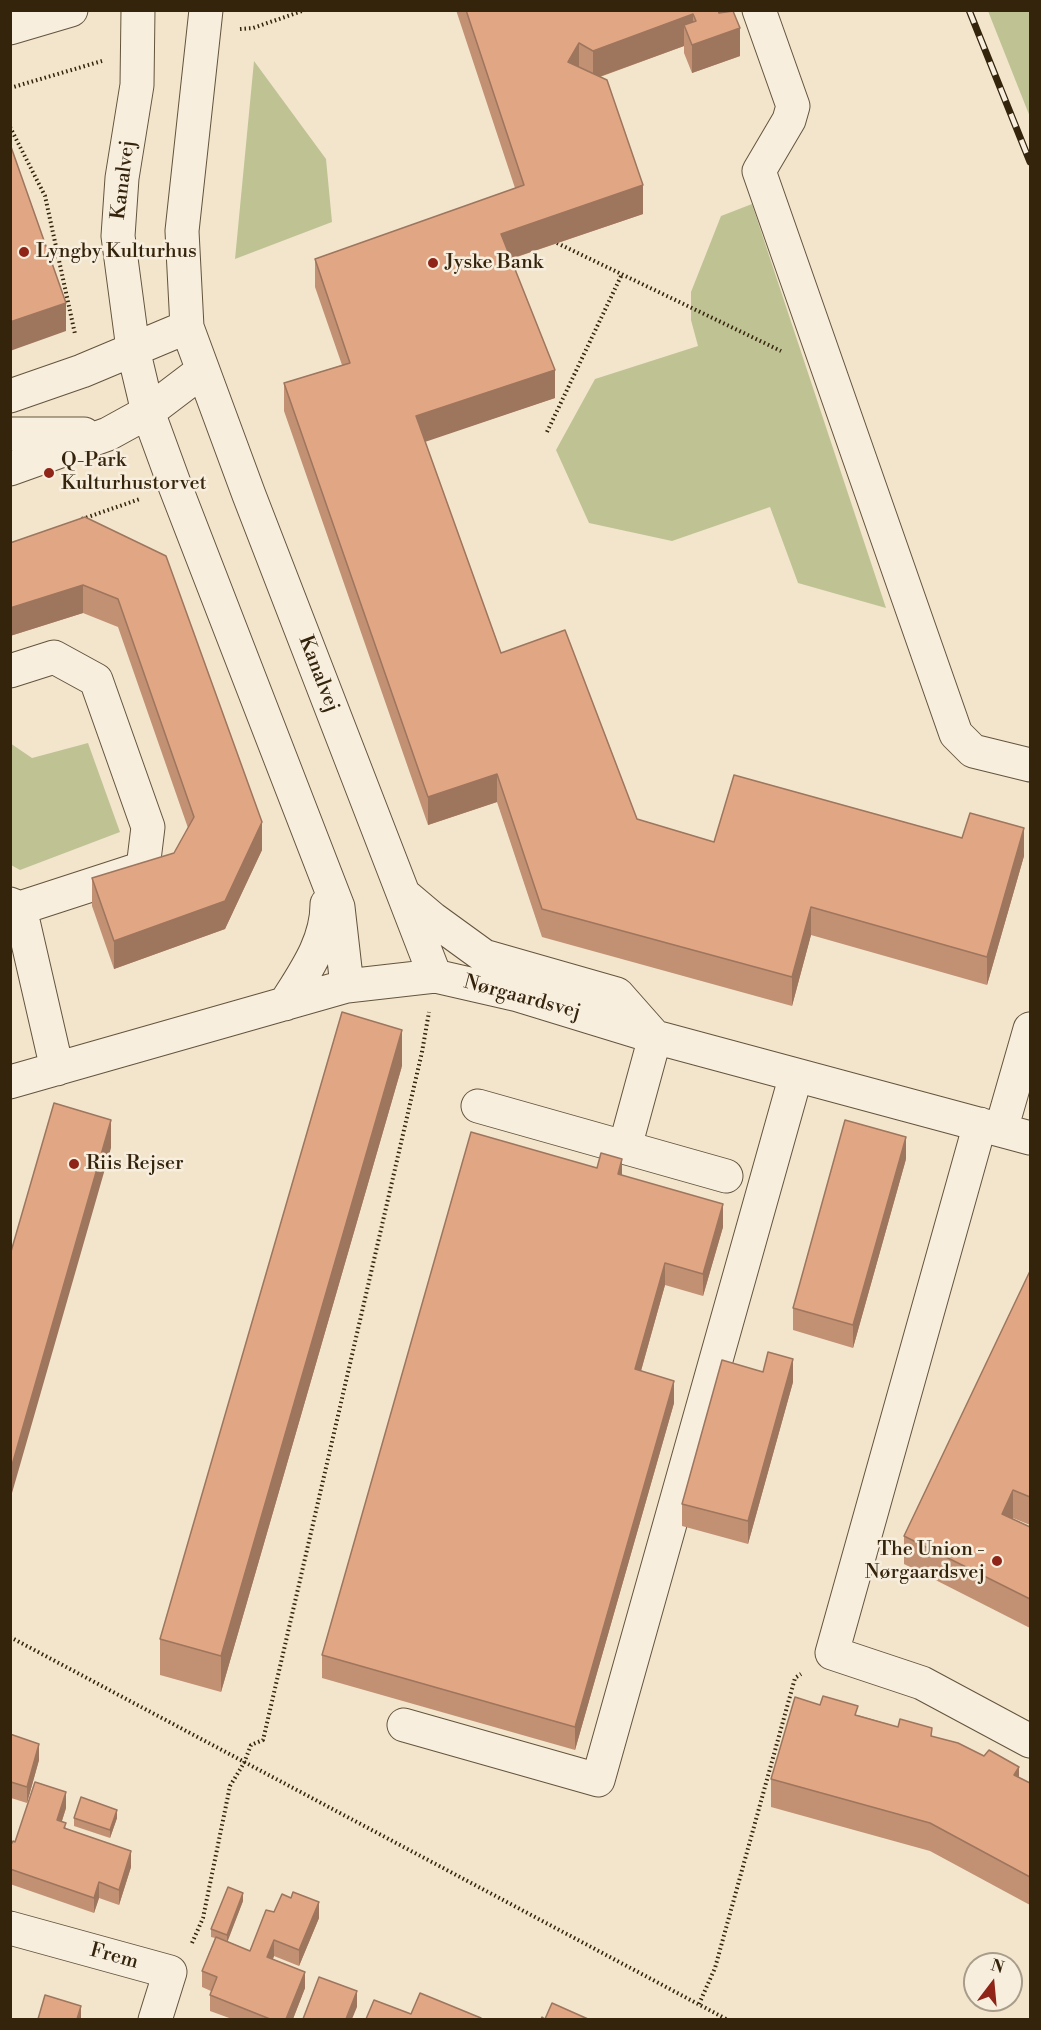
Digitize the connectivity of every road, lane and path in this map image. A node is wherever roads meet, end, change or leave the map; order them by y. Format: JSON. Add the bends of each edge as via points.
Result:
{"nodes":[{"id":1,"x":71,"y":10,"type":"edge"},
{"id":2,"x":138,"y":10,"type":"edge"},
{"id":3,"x":206,"y":10,"type":"edge"},
{"id":4,"x":305,"y":10,"type":"edge"},
{"id":5,"x":759,"y":10,"type":"edge"},
{"id":6,"x":10,"y":28,"type":"edge"},
{"id":7,"x":254,"y":28,"type":"dead end"},
{"id":8,"x":82,"y":67,"type":"dead end"},
{"id":9,"x":10,"y":88,"type":"edge"},
{"id":10,"x":10,"y":127,"type":"edge"},
{"id":11,"x":557,"y":243,"type":"edge"},
{"id":12,"x":622,"y":274,"type":"junction"},
{"id":13,"x":187,"y":327,"type":"junction"},
{"id":14,"x":133,"y":349,"type":"junction"},
{"id":15,"x":82,"y":371,"type":"junction"},
{"id":16,"x":202,"y":371,"type":"junction"},
{"id":17,"x":830,"y":375,"type":"junction"},
{"id":18,"x":10,"y":396,"type":"edge"},
{"id":19,"x":148,"y":412,"type":"junction"},
{"id":20,"x":547,"y":432,"type":"dead end"},
{"id":21,"x":10,"y":434,"type":"edge"},
{"id":22,"x":108,"y":434,"type":"junction"},
{"id":23,"x":10,"y":469,"type":"edge"},
{"id":24,"x":175,"y":486,"type":"junction"},
{"id":25,"x":76,"y":521,"type":"edge"},
{"id":26,"x":10,"y":671,"type":"edge"},
{"id":27,"x":1030,"y":765,"type":"edge"},
{"id":28,"x":328,"y":881,"type":"junction"},
{"id":29,"x":403,"y":894,"type":"junction"},
{"id":30,"x":15,"y":906,"type":"edge"},
{"id":31,"x":435,"y":976,"type":"junction"},
{"id":32,"x":347,"y":986,"type":"junction"},
{"id":33,"x":285,"y":1004,"type":"junction"},
{"id":34,"x":1030,"y":1029,"type":"edge"},
{"id":35,"x":655,"y":1037,"type":"junction"},
{"id":36,"x":57,"y":1069,"type":"junction"},
{"id":37,"x":796,"y":1075,"type":"junction"},
{"id":38,"x":10,"y":1082,"type":"edge"},
{"id":39,"x":478,"y":1106,"type":"dead end"},
{"id":40,"x":1004,"y":1131,"type":"edge"},
{"id":41,"x":625,"y":1148,"type":"junction"},
{"id":42,"x":726,"y":1176,"type":"dead end"},
{"id":43,"x":10,"y":1637,"type":"edge"},
{"id":44,"x":832,"y":1653,"type":"junction"},
{"id":45,"x":404,"y":1725,"type":"dead end"},
{"id":46,"x":1030,"y":1741,"type":"edge"},
{"id":47,"x":244,"y":1763,"type":"junction"},
{"id":48,"x":10,"y":1928,"type":"edge"},
{"id":49,"x":170,"y":1972,"type":"junction"},
{"id":50,"x":699,"y":2004,"type":"junction"},
{"id":51,"x":155,"y":2019,"type":"edge"},
{"id":52,"x":728,"y":2019,"type":"edge"}],
"edges":[{"from":1,"to":6,"type":"street"},
{"from":2,"to":14,"type":"street","name":"Kanalvej","via":[[137,85],[122,178],[118,236]]},
{"from":3,"to":13,"type":"street","name":"Kanalvej","via":[[182,231]]},
{"from":4,"to":7,"type":"path"},
{"from":5,"to":17,"type":"street","via":[[793,106],[759,171]]},
{"from":8,"to":9,"type":"path"},
{"from":10,"to":15,"type":"path","via":[[45,196]]},
{"from":11,"to":12,"type":"path"},
{"from":12,"to":17,"type":"path"},
{"from":12,"to":20,"type":"path"},
{"from":13,"to":14,"type":"street"},
{"from":13,"to":16,"type":"street","name":"Kanalvej"},
{"from":14,"to":15,"type":"street"},
{"from":14,"to":19,"type":"street","name":"Kanalvej"},
{"from":15,"to":18,"type":"street"},
{"from":16,"to":19,"type":"street"},
{"from":16,"to":29,"type":"street","name":"Kanalvej"},
{"from":17,"to":27,"type":"street","via":[[956,734],[972,751]]},
{"from":19,"to":22,"type":"street"},
{"from":19,"to":24,"type":"street","name":"Kanalvej"},
{"from":21,"to":22,"type":"street"},
{"from":22,"to":23,"type":"street"},
{"from":24,"to":25,"type":"path"},
{"from":24,"to":28,"type":"street","name":"Kanalvej"},
{"from":26,"to":30,"type":"street","via":[[54,657],[96,680],[148,827],[143,868]]},
{"from":28,"to":32,"type":"street","name":"Kanalvej","via":[[338,908]]},
{"from":28,"to":33,"type":"street","via":[[322,939]]},
{"from":29,"to":31,"type":"street","name":"Kanalvej"},
{"from":29,"to":35,"type":"street","via":[[484,956],[617,994]]},
{"from":30,"to":36,"type":"street"},
{"from":31,"to":32,"type":"street","name":"Nørgaardsvej"},
{"from":31,"to":35,"type":"street","name":"Nørgaardsvej","via":[[518,995]]},
{"from":31,"to":47,"type":"path","via":[[422,1052],[264,1736],[251,1745]]},
{"from":32,"to":33,"type":"street","name":"Nørgaardsvej"},
{"from":33,"to":36,"type":"street","name":"Nørgaardsvej"},
{"from":34,"to":40,"type":"street"},
{"from":35,"to":37,"type":"street","name":"Nørgaardsvej"},
{"from":35,"to":41,"type":"street"},
{"from":36,"to":38,"type":"street","name":"Nørgaardsvej"},
{"from":37,"to":40,"type":"street","name":"Nørgaardsvej"},
{"from":37,"to":45,"type":"street","via":[[598,1780]]},
{"from":39,"to":41,"type":"street"},
{"from":40,"to":44,"type":"street"},
{"from":41,"to":42,"type":"street"},
{"from":43,"to":47,"type":"path"},
{"from":44,"to":46,"type":"street","via":[[922,1683]]},
{"from":44,"to":50,"type":"path","via":[[795,1678],[715,1968]]},
{"from":47,"to":49,"type":"path","via":[[230,1786],[203,1918],[187,1952]]},
{"from":47,"to":50,"type":"path"},
{"from":48,"to":49,"type":"street","name":"Frem"},
{"from":49,"to":51,"type":"street"},
{"from":50,"to":52,"type":"path"}]}
